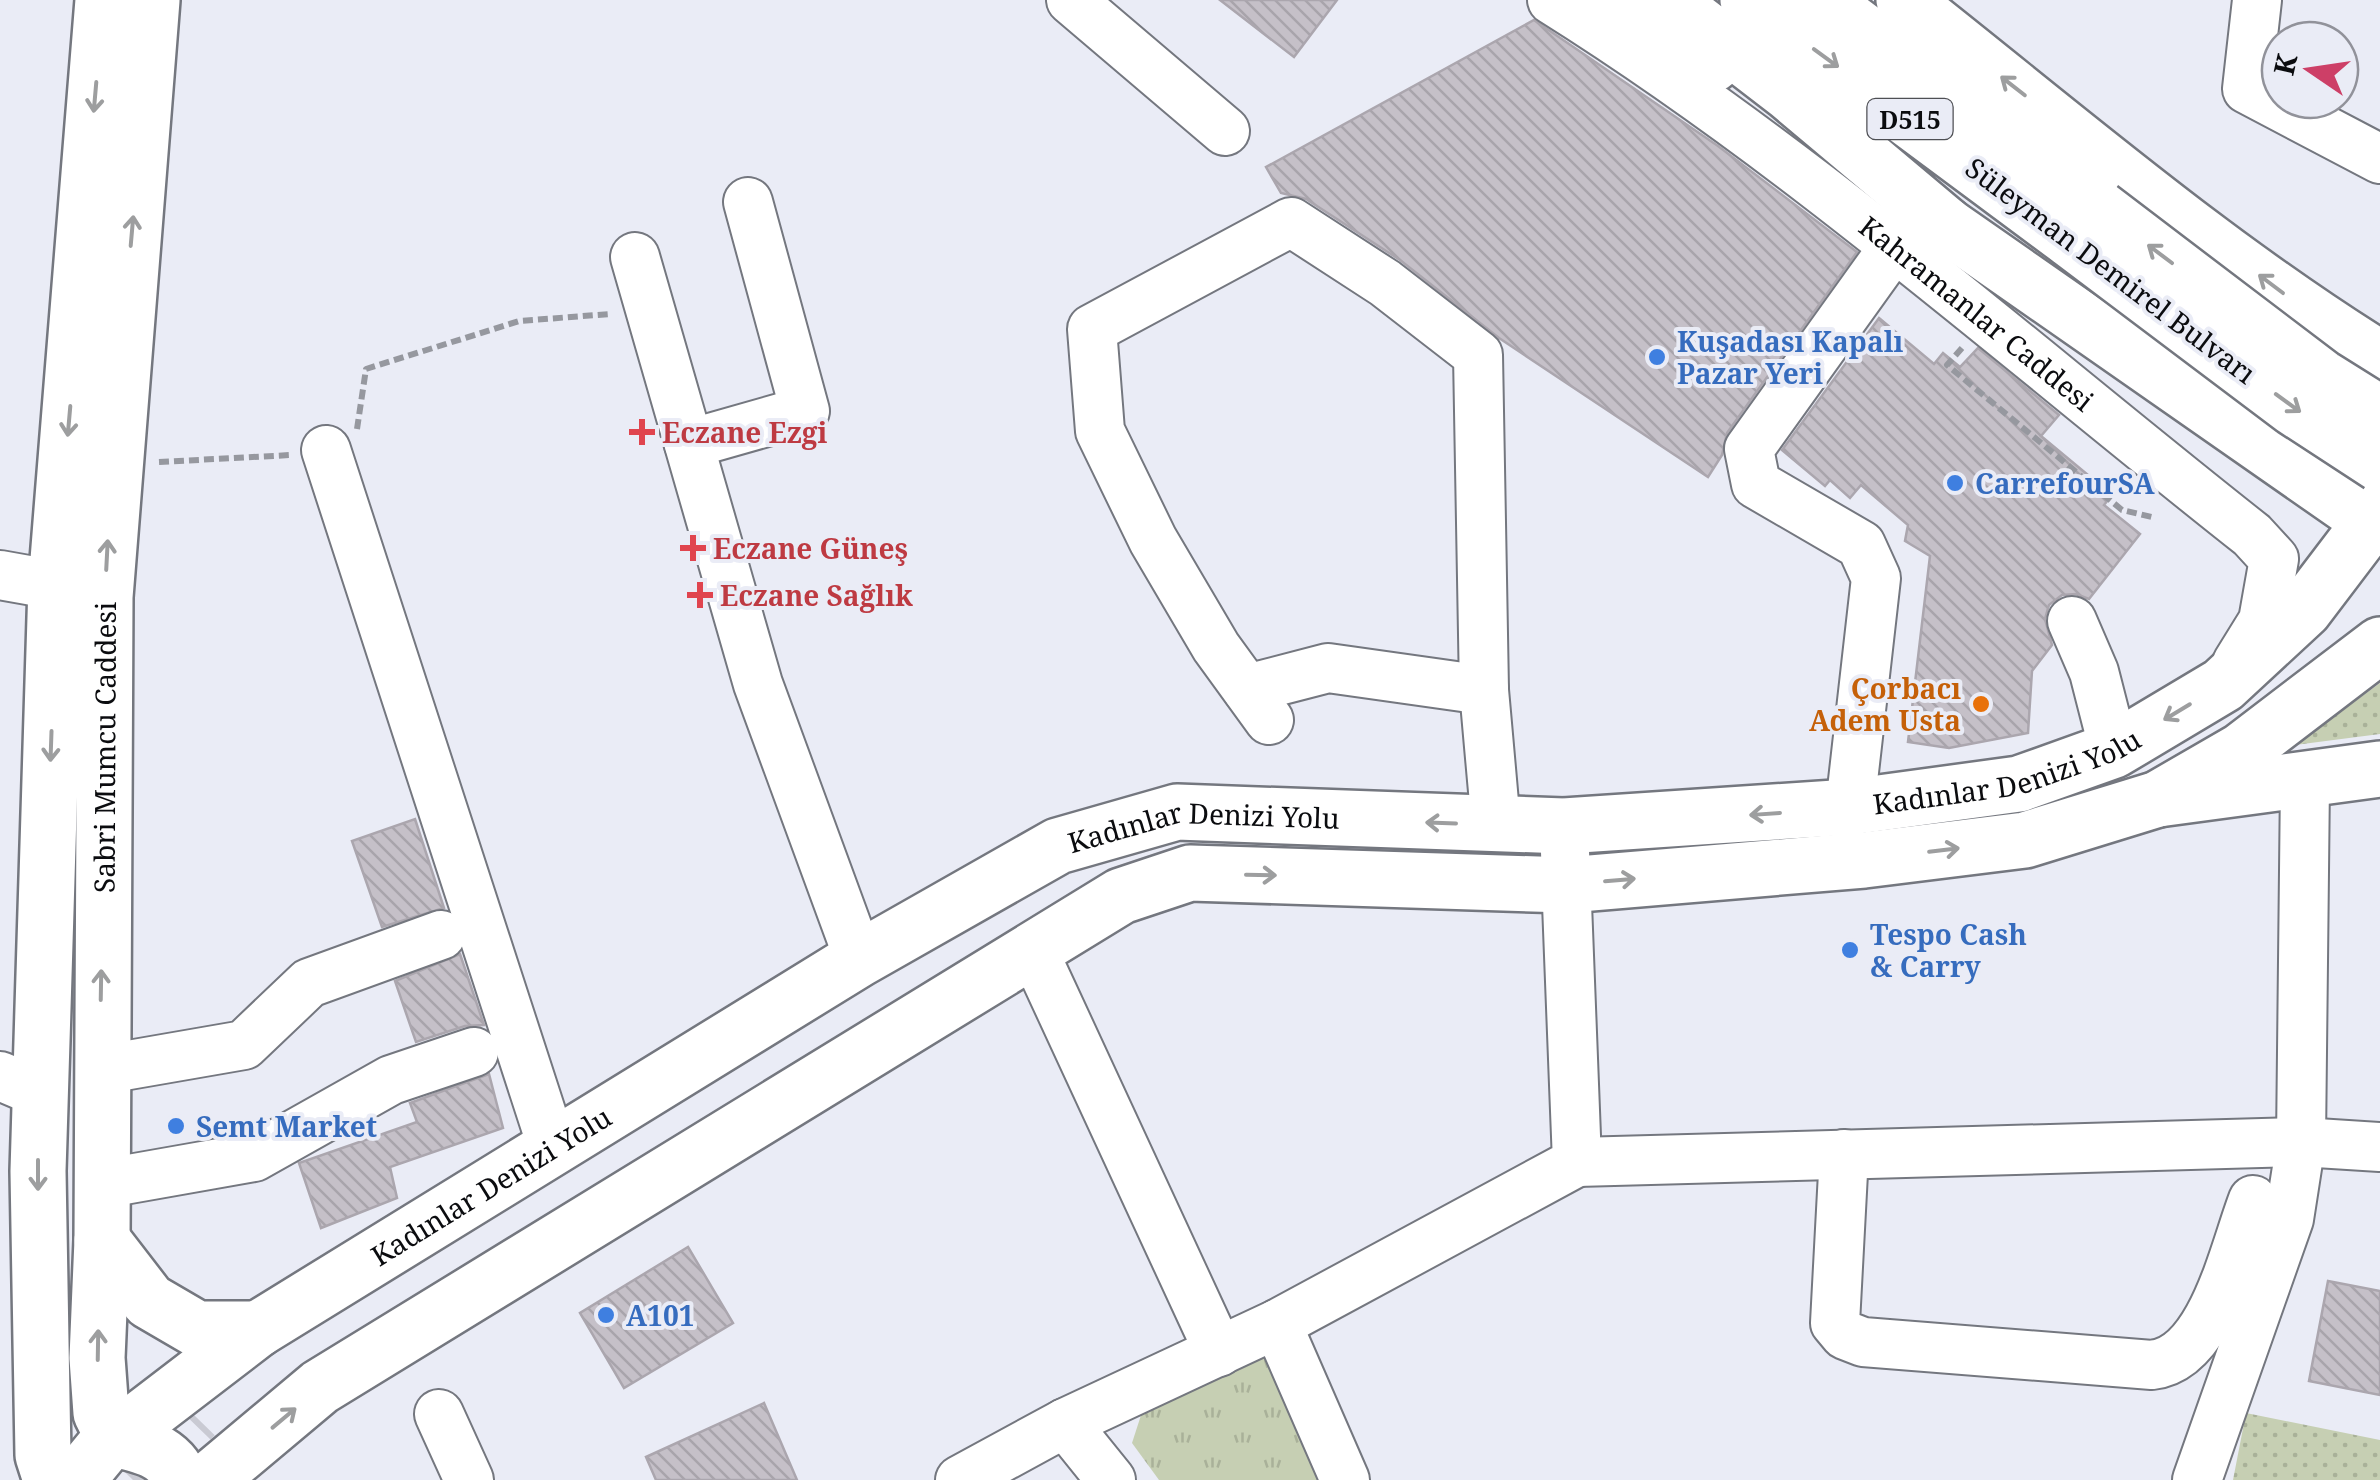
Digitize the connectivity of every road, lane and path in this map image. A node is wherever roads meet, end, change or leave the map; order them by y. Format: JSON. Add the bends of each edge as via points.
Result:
{"nodes":[{"id":1,"x":103,"y":0,"type":"edge"},
{"id":2,"x":152,"y":0,"type":"edge"},
{"id":3,"x":1070,"y":0,"type":"edge"},
{"id":4,"x":1552,"y":0,"type":"edge"},
{"id":5,"x":1621,"y":0,"type":"edge"},
{"id":6,"x":1668,"y":0,"type":"edge"},
{"id":7,"x":1748,"y":0,"type":"edge"},
{"id":8,"x":1822,"y":0,"type":"edge"},
{"id":9,"x":1904,"y":0,"type":"edge"},
{"id":10,"x":2257,"y":0,"type":"edge"},
{"id":11,"x":1224,"y":131,"type":"dead end"},
{"id":12,"x":2380,"y":159,"type":"edge"},
{"id":13,"x":748,"y":202,"type":"dead end"},
{"id":14,"x":2085,"y":224,"type":"junction"},
{"id":15,"x":1946,"y":225,"type":"junction"},
{"id":16,"x":1896,"y":244,"type":"junction"},
{"id":17,"x":635,"y":257,"type":"dead end"},
{"id":18,"x":651,"y":313,"type":"junction"},
{"id":19,"x":1969,"y":340,"type":"dead end"},
{"id":20,"x":2365,"y":350,"type":"edge"},
{"id":21,"x":2380,"y":414,"type":"edge"},
{"id":22,"x":689,"y":444,"type":"junction"},
{"id":23,"x":326,"y":450,"type":"junction"},
{"id":24,"x":112,"y":463,"type":"junction"},
{"id":25,"x":2285,"y":464,"type":"junction"},
{"id":26,"x":2380,"y":464,"type":"edge"},
{"id":27,"x":2156,"y":518,"type":"dead end"},
{"id":28,"x":2376,"y":520,"type":"edge"},
{"id":29,"x":0,"y":575,"type":"edge"},
{"id":30,"x":56,"y":585,"type":"junction"},
{"id":31,"x":2072,"y":620,"type":"dead end"},
{"id":32,"x":2284,"y":628,"type":"junction"},
{"id":33,"x":2380,"y":645,"type":"edge"},
{"id":34,"x":2223,"y":685,"type":"junction"},
{"id":35,"x":1484,"y":690,"type":"junction"},
{"id":36,"x":2114,"y":750,"type":"junction"},
{"id":37,"x":2380,"y":769,"type":"edge"},
{"id":38,"x":2306,"y":781,"type":"junction"},
{"id":39,"x":2158,"y":799,"type":"junction"},
{"id":40,"x":1850,"y":807,"type":"junction"},
{"id":41,"x":1177,"y":812,"type":"junction"},
{"id":42,"x":1496,"y":825,"type":"junction"},
{"id":43,"x":1564,"y":826,"type":"junction"},
{"id":44,"x":1190,"y":873,"type":"junction"},
{"id":45,"x":1567,"y":884,"type":"junction"},
{"id":46,"x":440,"y":936,"type":"dead end"},
{"id":47,"x":1033,"y":950,"type":"junction"},
{"id":48,"x":859,"y":960,"type":"junction"},
{"id":49,"x":474,"y":1052,"type":"dead end"},
{"id":50,"x":100,"y":1070,"type":"junction"},
{"id":51,"x":20,"y":1085,"type":"edge"},
{"id":52,"x":2301,"y":1142,"type":"junction"},
{"id":53,"x":2380,"y":1147,"type":"edge"},
{"id":54,"x":553,"y":1149,"type":"junction"},
{"id":55,"x":1844,"y":1154,"type":"junction"},
{"id":56,"x":1577,"y":1162,"type":"junction"},
{"id":57,"x":101,"y":1184,"type":"junction"},
{"id":58,"x":2253,"y":1200,"type":"dead end"},
{"id":59,"x":102,"y":1240,"type":"junction"},
{"id":60,"x":1277,"y":1324,"type":"junction"},
{"id":61,"x":258,"y":1328,"type":"junction"},
{"id":62,"x":1219,"y":1352,"type":"junction"},
{"id":63,"x":439,"y":1414,"type":"dead end"},
{"id":64,"x":1066,"y":1423,"type":"junction"},
{"id":65,"x":114,"y":1439,"type":"junction"},
{"id":66,"x":206,"y":1443,"type":"edge"},
{"id":67,"x":51,"y":1480,"type":"edge"},
{"id":68,"x":76,"y":1480,"type":"edge"},
{"id":69,"x":182,"y":1480,"type":"edge"},
{"id":70,"x":469,"y":1480,"type":"edge"},
{"id":71,"x":960,"y":1480,"type":"edge"},
{"id":72,"x":1111,"y":1480,"type":"edge"},
{"id":73,"x":1345,"y":1480,"type":"edge"},
{"id":74,"x":2197,"y":1480,"type":"edge"}],
"edges":[{"from":1,"to":30,"type":"main road","name":"Sabri Mumcu Caddesi","one_way":true},
{"from":24,"to":2,"type":"main road","name":"Sabri Mumcu Caddesi","one_way":true},
{"from":3,"to":11,"type":"street"},
{"from":4,"to":16,"type":"street","name":"Kahramanlar Caddesi"},
{"from":5,"to":15,"type":"main road"},
{"from":6,"to":15,"type":"main road"},
{"from":7,"to":14,"type":"main road","name":"Süleyman Demirel Bulvarı","number":"D515","one_way":true},
{"from":8,"to":14,"type":"main road","name":"Süleyman Demirel Bulvarı","number":"D515"},
{"from":20,"to":9,"type":"main road","one_way":true},
{"from":10,"to":12,"type":"street","via":[[2246,89]]},
{"from":13,"to":22,"type":"street","via":[[805,411]]},
{"from":21,"to":14,"type":"main road","name":"Süleyman Demirel Bulvarı","number":"D515","one_way":true,"bridge":true},
{"from":14,"to":26,"type":"main road","name":"Süleyman Demirel Bulvarı","number":"D515","one_way":true,"bridge":true,"via":[[2294,408]]},
{"from":15,"to":25,"type":"main road"},
{"from":16,"to":34,"type":"street","name":"Kahramanlar Caddesi","via":[[2274,559],[2264,621]]},
{"from":16,"to":40,"type":"street","via":[[1749,449],[1756,484],[1861,544],[1876,578]]},
{"from":17,"to":18,"type":"street"},
{"from":18,"to":22,"type":"street"},
{"from":18,"to":23,"type":"path","via":[[520,321],[366,369],[356,438]]},
{"from":19,"to":27,"type":"path","via":[[1946,364],[2122,510]]},
{"from":22,"to":48,"type":"street","via":[[758,684]]},
{"from":23,"to":24,"type":"path","via":[[252,461]]},
{"from":23,"to":54,"type":"street"},
{"from":50,"to":24,"type":"main road","name":"Sabri Mumcu Caddesi","one_way":true},
{"from":25,"to":28,"type":"main road"},
{"from":25,"to":32,"type":"main road","via":[[2323,516],[2320,556]]},
{"from":28,"to":32,"type":"main road","name":"Kadınlar Denizi Yolu"},
{"from":29,"to":30,"type":"street"},
{"from":30,"to":51,"type":"main road","name":"Sabri Mumcu Caddesi","one_way":true},
{"from":31,"to":36,"type":"street","via":[[2105,661]]},
{"from":32,"to":34,"type":"main road","name":"Kadınlar Denizi Yolu"},
{"from":33,"to":39,"type":"main road","name":"Kadınlar Denizi Yolu","via":[[2241,751]]},
{"from":34,"to":36,"type":"main road","name":"Kadınlar Denizi Yolu","one_way":true},
{"from":35,"to":35,"type":"street","via":[[1478,355],[1385,282],[1291,222],[1092,329],[1100,432],[1152,540],[1258,705],[1328,668]]},
{"from":35,"to":42,"type":"street"},
{"from":36,"to":40,"type":"main road","name":"Kadınlar Denizi Yolu","via":[[2019,784]]},
{"from":37,"to":38,"type":"main road"},
{"from":38,"to":39,"type":"main road"},
{"from":38,"to":52,"type":"street"},
{"from":45,"to":39,"type":"main road","name":"Kadınlar Denizi Yolu","one_way":true,"via":[[2025,840]]},
{"from":40,"to":43,"type":"main road","name":"Kadınlar Denizi Yolu","one_way":true},
{"from":42,"to":41,"type":"main road","name":"Kadınlar Denizi Yolu","one_way":true},
{"from":41,"to":48,"type":"main road","name":"Kadınlar Denizi Yolu","via":[[1058,846]]},
{"from":41,"to":66,"type":"main road","via":[[1015,898],[260,1361]]},
{"from":42,"to":43,"type":"main road","name":"Kadınlar Denizi Yolu"},
{"from":43,"to":45,"type":"street"},
{"from":44,"to":45,"type":"main road","name":"Kadınlar Denizi Yolu","one_way":true},
{"from":44,"to":47,"type":"main road","name":"Kadınlar Denizi Yolu","via":[[1121,896]]},
{"from":44,"to":66,"type":"main road","via":[[1112,884],[952,970],[318,1350],[266,1384]]},
{"from":45,"to":56,"type":"street"},
{"from":46,"to":50,"type":"street","via":[[310,983],[244,1045]]},
{"from":47,"to":62,"type":"street"},
{"from":66,"to":47,"type":"main road","name":"Kadınlar Denizi Yolu","one_way":true,"via":[[320,1388]]},
{"from":48,"to":54,"type":"main road","name":"Kadınlar Denizi Yolu"},
{"from":49,"to":57,"type":"street","via":[[391,1080],[254,1157]]},
{"from":50,"to":57,"type":"main road","name":"Sabri Mumcu Caddesi"},
{"from":51,"to":67,"type":"main road","name":"Sabri Mumcu Caddesi","one_way":true,"via":[[43,1455]]},
{"from":52,"to":53,"type":"street"},
{"from":52,"to":55,"type":"street"},
{"from":52,"to":74,"type":"street","via":[[2290,1219]]},
{"from":54,"to":61,"type":"main road","name":"Kadınlar Denizi Yolu"},
{"from":55,"to":56,"type":"street"},
{"from":55,"to":58,"type":"street","via":[[1835,1323],[1864,1342],[2152,1365],[2174,1360],[2205,1326]]},
{"from":56,"to":60,"type":"street"},
{"from":57,"to":59,"type":"main road","name":"Sabri Mumcu Caddesi"},
{"from":59,"to":61,"type":"main road","via":[[149,1301],[197,1329]]},
{"from":65,"to":59,"type":"main road","name":"Sabri Mumcu Caddesi","one_way":true,"via":[[101,1413],[97,1358]]},
{"from":60,"to":62,"type":"street"},
{"from":60,"to":73,"type":"street"},
{"from":61,"to":65,"type":"main road","name":"Kadınlar Denizi Yolu"},
{"from":62,"to":64,"type":"street"},
{"from":63,"to":70,"type":"street"},
{"from":64,"to":71,"type":"street"},
{"from":64,"to":72,"type":"street"},
{"from":65,"to":68,"type":"main road"},
{"from":65,"to":69,"type":"main road","via":[[155,1450]]}]}
